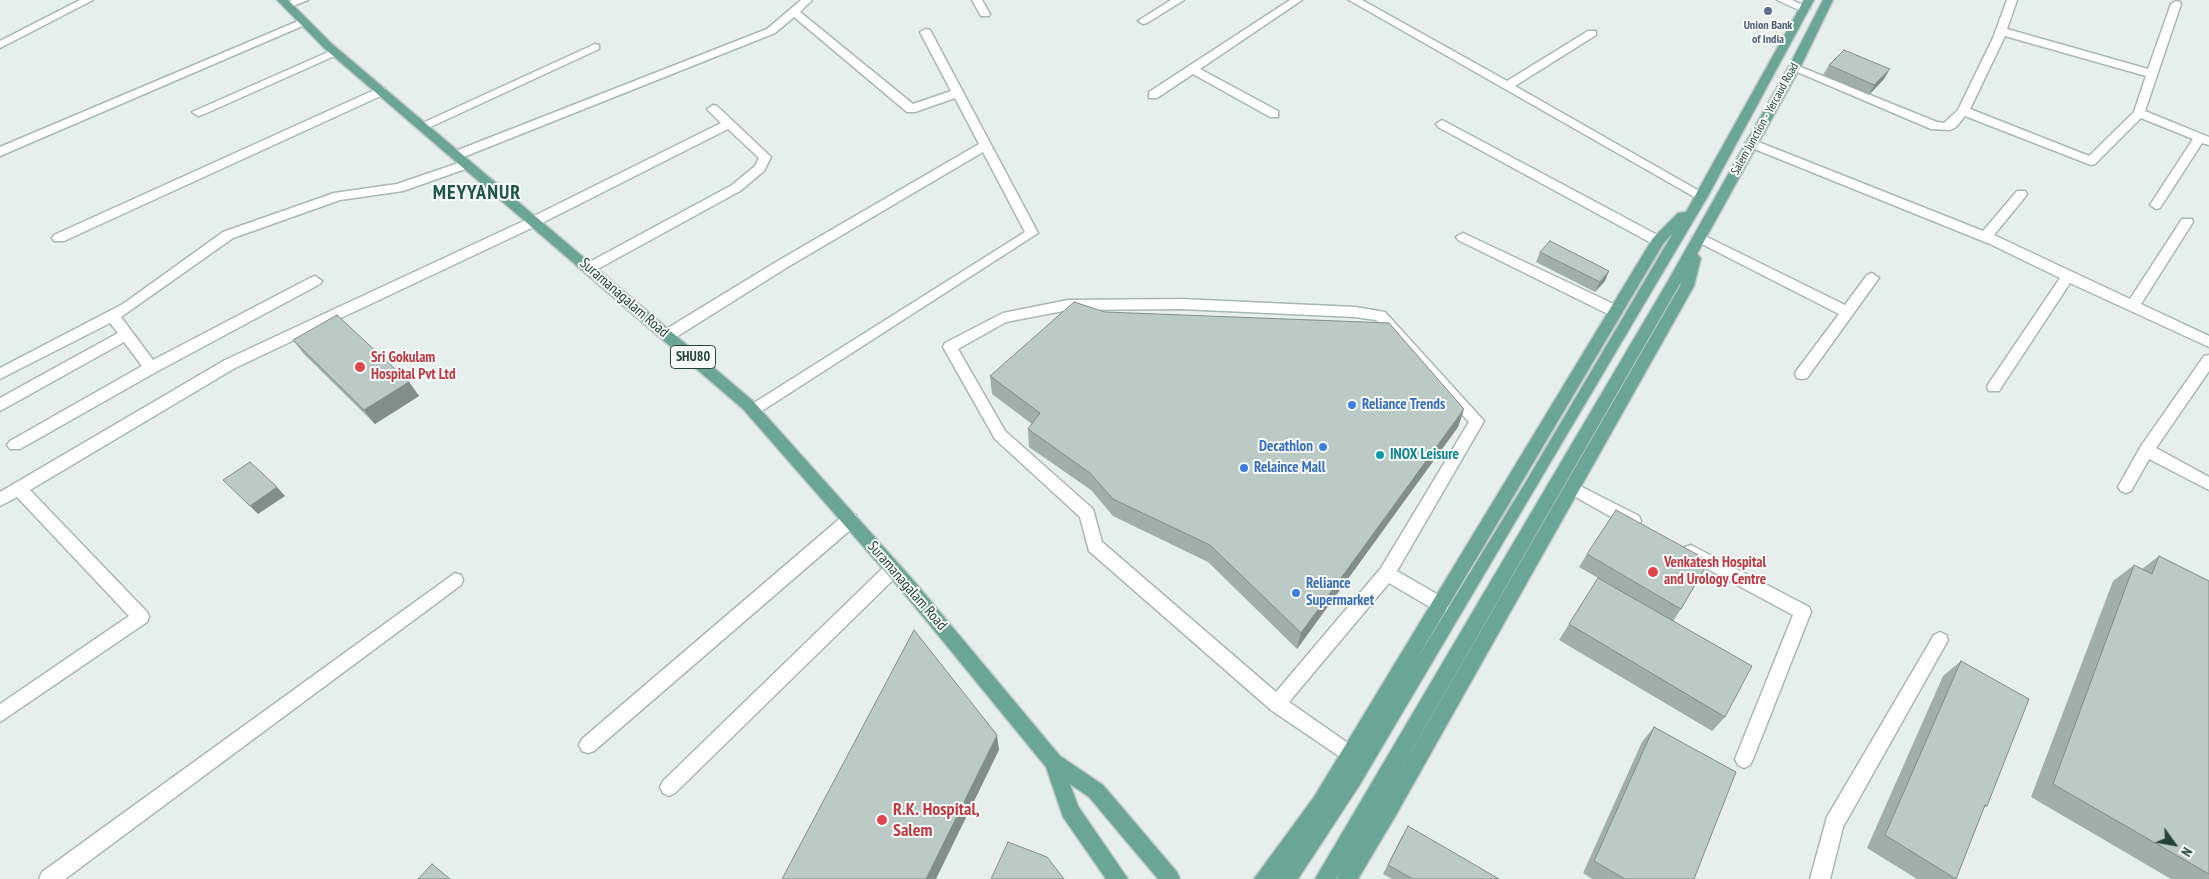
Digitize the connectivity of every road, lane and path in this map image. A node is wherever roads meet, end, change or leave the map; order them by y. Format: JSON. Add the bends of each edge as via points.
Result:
{"nodes":[{"id":1,"x":88,"y":0,"type":"edge"},
{"id":2,"x":303,"y":0,"type":"edge"},
{"id":3,"x":807,"y":0,"type":"edge"},
{"id":4,"x":977,"y":0,"type":"edge"},
{"id":5,"x":1179,"y":0,"type":"edge"},
{"id":6,"x":1297,"y":0,"type":"edge"},
{"id":7,"x":1354,"y":0,"type":"edge"},
{"id":8,"x":1782,"y":0,"type":"edge"},
{"id":9,"x":1828,"y":0,"type":"edge"},
{"id":10,"x":2012,"y":0,"type":"edge"},
{"id":11,"x":285,"y":3,"type":"edge"},
{"id":12,"x":1807,"y":4,"type":"edge"},
{"id":13,"x":2176,"y":4,"type":"dead end"},
{"id":14,"x":794,"y":12,"type":"junction"},
{"id":15,"x":985,"y":14,"type":"dead end"},
{"id":16,"x":1144,"y":21,"type":"dead end"},
{"id":17,"x":303,"y":22,"type":"junction"},
{"id":18,"x":2002,"y":30,"type":"junction"},
{"id":19,"x":926,"y":32,"type":"dead end"},
{"id":20,"x":1592,"y":33,"type":"dead end"},
{"id":21,"x":0,"y":45,"type":"edge"},
{"id":22,"x":594,"y":47,"type":"dead end"},
{"id":23,"x":335,"y":52,"type":"junction"},
{"id":24,"x":1794,"y":68,"type":"junction"},
{"id":25,"x":1192,"y":69,"type":"junction"},
{"id":26,"x":2152,"y":74,"type":"junction"},
{"id":27,"x":1507,"y":86,"type":"junction"},
{"id":28,"x":381,"y":91,"type":"junction"},
{"id":29,"x":958,"y":93,"type":"junction"},
{"id":30,"x":1153,"y":94,"type":"dead end"},
{"id":31,"x":713,"y":110,"type":"dead end"},
{"id":32,"x":1963,"y":111,"type":"junction"},
{"id":33,"x":198,"y":112,"type":"dead end"},
{"id":34,"x":2139,"y":113,"type":"junction"},
{"id":35,"x":1274,"y":114,"type":"dead end"},
{"id":36,"x":730,"y":124,"type":"junction"},
{"id":37,"x":1442,"y":124,"type":"dead end"},
{"id":38,"x":422,"y":126,"type":"junction"},
{"id":39,"x":2205,"y":139,"type":"edge"},
{"id":40,"x":1751,"y":143,"type":"junction"},
{"id":41,"x":986,"y":145,"type":"junction"},
{"id":42,"x":0,"y":152,"type":"edge"},
{"id":43,"x":462,"y":160,"type":"junction"},
{"id":44,"x":2021,"y":194,"type":"dead end"},
{"id":45,"x":1702,"y":196,"type":"junction"},
{"id":46,"x":2156,"y":204,"type":"dead end"},
{"id":47,"x":535,"y":221,"type":"junction"},
{"id":48,"x":2186,"y":222,"type":"dead end"},
{"id":49,"x":1463,"y":237,"type":"dead end"},
{"id":50,"x":1699,"y":237,"type":"junction"},
{"id":51,"x":1985,"y":237,"type":"junction"},
{"id":52,"x":60,"y":238,"type":"dead end"},
{"id":53,"x":1658,"y":241,"type":"junction"},
{"id":54,"x":589,"y":268,"type":"junction"},
{"id":55,"x":2068,"y":276,"type":"junction"},
{"id":56,"x":1872,"y":278,"type":"dead end"},
{"id":57,"x":315,"y":281,"type":"dead end"},
{"id":58,"x":2133,"y":306,"type":"junction"},
{"id":59,"x":1616,"y":311,"type":"junction"},
{"id":60,"x":1847,"y":312,"type":"junction"},
{"id":61,"x":112,"y":316,"type":"junction"},
{"id":62,"x":126,"y":335,"type":"junction"},
{"id":63,"x":668,"y":335,"type":"junction"},
{"id":64,"x":2209,"y":342,"type":"edge"},
{"id":65,"x":2209,"y":360,"type":"edge"},
{"id":66,"x":151,"y":368,"type":"junction"},
{"id":67,"x":0,"y":374,"type":"edge"},
{"id":68,"x":1802,"y":374,"type":"dead end"},
{"id":69,"x":1994,"y":388,"type":"dead end"},
{"id":70,"x":0,"y":406,"type":"edge"},
{"id":71,"x":754,"y":410,"type":"junction"},
{"id":72,"x":16,"y":445,"type":"dead end"},
{"id":73,"x":2146,"y":450,"type":"junction"},
{"id":74,"x":2209,"y":484,"type":"edge"},
{"id":75,"x":2126,"y":487,"type":"dead end"},
{"id":76,"x":19,"y":488,"type":"junction"},
{"id":77,"x":1572,"y":488,"type":"junction"},
{"id":78,"x":0,"y":500,"type":"edge"},
{"id":79,"x":850,"y":520,"type":"junction"},
{"id":80,"x":1649,"y":530,"type":"edge"},
{"id":81,"x":1675,"y":543,"type":"edge"},
{"id":82,"x":892,"y":569,"type":"junction"},
{"id":83,"x":1387,"y":573,"type":"junction"},
{"id":84,"x":454,"y":580,"type":"dead end"},
{"id":85,"x":1441,"y":605,"type":"junction"},
{"id":86,"x":1940,"y":640,"type":"dead end"},
{"id":87,"x":1277,"y":704,"type":"junction"},
{"id":88,"x":0,"y":714,"type":"edge"},
{"id":89,"x":588,"y":746,"type":"dead end"},
{"id":90,"x":1349,"y":754,"type":"junction"},
{"id":91,"x":1744,"y":760,"type":"dead end"},
{"id":92,"x":1054,"y":762,"type":"junction"},
{"id":93,"x":669,"y":787,"type":"dead end"},
{"id":94,"x":49,"y":879,"type":"edge"},
{"id":95,"x":1118,"y":879,"type":"edge"},
{"id":96,"x":1170,"y":879,"type":"edge"},
{"id":97,"x":1264,"y":879,"type":"edge"},
{"id":98,"x":1287,"y":879,"type":"edge"},
{"id":99,"x":1325,"y":879,"type":"edge"},
{"id":100,"x":1347,"y":879,"type":"edge"},
{"id":101,"x":1820,"y":879,"type":"edge"}],
"edges":[{"from":1,"to":21,"type":"street"},
{"from":2,"to":11,"type":"street"},
{"from":3,"to":14,"type":"street"},
{"from":4,"to":15,"type":"street"},
{"from":5,"to":16,"type":"street"},
{"from":6,"to":25,"type":"street"},
{"from":7,"to":27,"type":"street"},
{"from":8,"to":12,"type":"street"},
{"from":9,"to":24,"type":"main road","name":"Salem Junction - Yercaud Road"},
{"from":10,"to":18,"type":"street"},
{"from":11,"to":17,"type":"main road","name":"Suramanagalam Road","number":"SHU80"},
{"from":12,"to":45,"type":"main road"},
{"from":13,"to":26,"type":"street"},
{"from":14,"to":29,"type":"street","via":[[911,109]]},
{"from":14,"to":43,"type":"street","via":[[772,31]]},
{"from":17,"to":23,"type":"main road","name":"Suramanagalam Road","number":"SHU80"},
{"from":17,"to":42,"type":"street"},
{"from":18,"to":26,"type":"street"},
{"from":18,"to":32,"type":"street"},
{"from":19,"to":29,"type":"street"},
{"from":20,"to":27,"type":"street"},
{"from":22,"to":38,"type":"street"},
{"from":23,"to":28,"type":"main road","name":"Suramanagalam Road","number":"SHU80"},
{"from":23,"to":33,"type":"street"},
{"from":24,"to":32,"type":"street","via":[[1936,126],[1952,124]]},
{"from":24,"to":40,"type":"main road","name":"Salem Junction - Yercaud Road"},
{"from":25,"to":30,"type":"street"},
{"from":25,"to":35,"type":"street"},
{"from":26,"to":34,"type":"street"},
{"from":27,"to":45,"type":"street"},
{"from":28,"to":38,"type":"main road","name":"Suramanagalam Road","number":"SHU80"},
{"from":28,"to":52,"type":"street"},
{"from":29,"to":41,"type":"street"},
{"from":31,"to":36,"type":"street"},
{"from":32,"to":34,"type":"street","via":[[2091,161]]},
{"from":34,"to":39,"type":"street"},
{"from":36,"to":47,"type":"street"},
{"from":36,"to":54,"type":"street","via":[[765,157],[760,168],[736,188]]},
{"from":37,"to":53,"type":"street"},
{"from":38,"to":43,"type":"main road","name":"Suramanagalam Road","number":"SHU80"},
{"from":39,"to":46,"type":"street"},
{"from":40,"to":50,"type":"main road","name":"Salem Junction - Yercaud Road"},
{"from":40,"to":51,"type":"street"},
{"from":41,"to":63,"type":"street"},
{"from":41,"to":71,"type":"street","via":[[1032,233]]},
{"from":43,"to":47,"type":"main road","name":"Suramanagalam Road","number":"SHU80"},
{"from":43,"to":61,"type":"street","via":[[399,188],[338,196],[228,235]]},
{"from":44,"to":51,"type":"street"},
{"from":45,"to":53,"type":"main road"},
{"from":45,"to":98,"type":"main road","via":[[1353,780]]},
{"from":47,"to":54,"type":"main road","name":"Suramanagalam Road","number":"SHU80"},
{"from":47,"to":76,"type":"street","via":[[230,364]]},
{"from":48,"to":58,"type":"street"},
{"from":49,"to":59,"type":"street"},
{"from":50,"to":60,"type":"street"},
{"from":50,"to":77,"type":"main road","via":[[1687,286]]},
{"from":50,"to":99,"type":"main road"},
{"from":51,"to":55,"type":"street"},
{"from":53,"to":59,"type":"main road"},
{"from":54,"to":63,"type":"main road","name":"Suramanagalam Road","number":"SHU80"},
{"from":55,"to":58,"type":"street"},
{"from":55,"to":69,"type":"street"},
{"from":56,"to":60,"type":"street"},
{"from":57,"to":66,"type":"street"},
{"from":58,"to":64,"type":"street"},
{"from":59,"to":85,"type":"main road"},
{"from":60,"to":68,"type":"street"},
{"from":61,"to":62,"type":"street"},
{"from":61,"to":67,"type":"street"},
{"from":62,"to":66,"type":"street"},
{"from":62,"to":70,"type":"street"},
{"from":63,"to":71,"type":"main road","name":"Suramanagalam Road","number":"SHU80"},
{"from":65,"to":73,"type":"street"},
{"from":66,"to":72,"type":"street"},
{"from":71,"to":79,"type":"main road","name":"Suramanagalam Road","number":"SHU80"},
{"from":73,"to":74,"type":"street"},
{"from":73,"to":75,"type":"street"},
{"from":76,"to":78,"type":"street"},
{"from":76,"to":88,"type":"street","via":[[141,617]]},
{"from":77,"to":80,"type":"street"},
{"from":77,"to":100,"type":"main road"},
{"from":79,"to":82,"type":"main road","name":"Suramanagalam Road","number":"SHU80"},
{"from":79,"to":89,"type":"street"},
{"from":81,"to":91,"type":"street","via":[[1803,612]]},
{"from":82,"to":92,"type":"main road","name":"Suramanagalam Road","number":"SHU80"},
{"from":82,"to":93,"type":"street"},
{"from":83,"to":85,"type":"street"},
{"from":83,"to":87,"type":"street"},
{"from":83,"to":87,"type":"street","via":[[1477,421],[1380,316],[1181,304],[1068,305],[1003,318],[950,348],[1000,435],[1087,514],[1094,546]]},
{"from":84,"to":94,"type":"street"},
{"from":85,"to":90,"type":"main road"},
{"from":86,"to":101,"type":"street","via":[[1834,824]]},
{"from":87,"to":90,"type":"street"},
{"from":90,"to":97,"type":"main road","via":[[1316,810],[1286,854]]},
{"from":92,"to":95,"type":"main road","via":[[1070,811]]},
{"from":92,"to":96,"type":"main road","via":[[1096,791]]}]}
